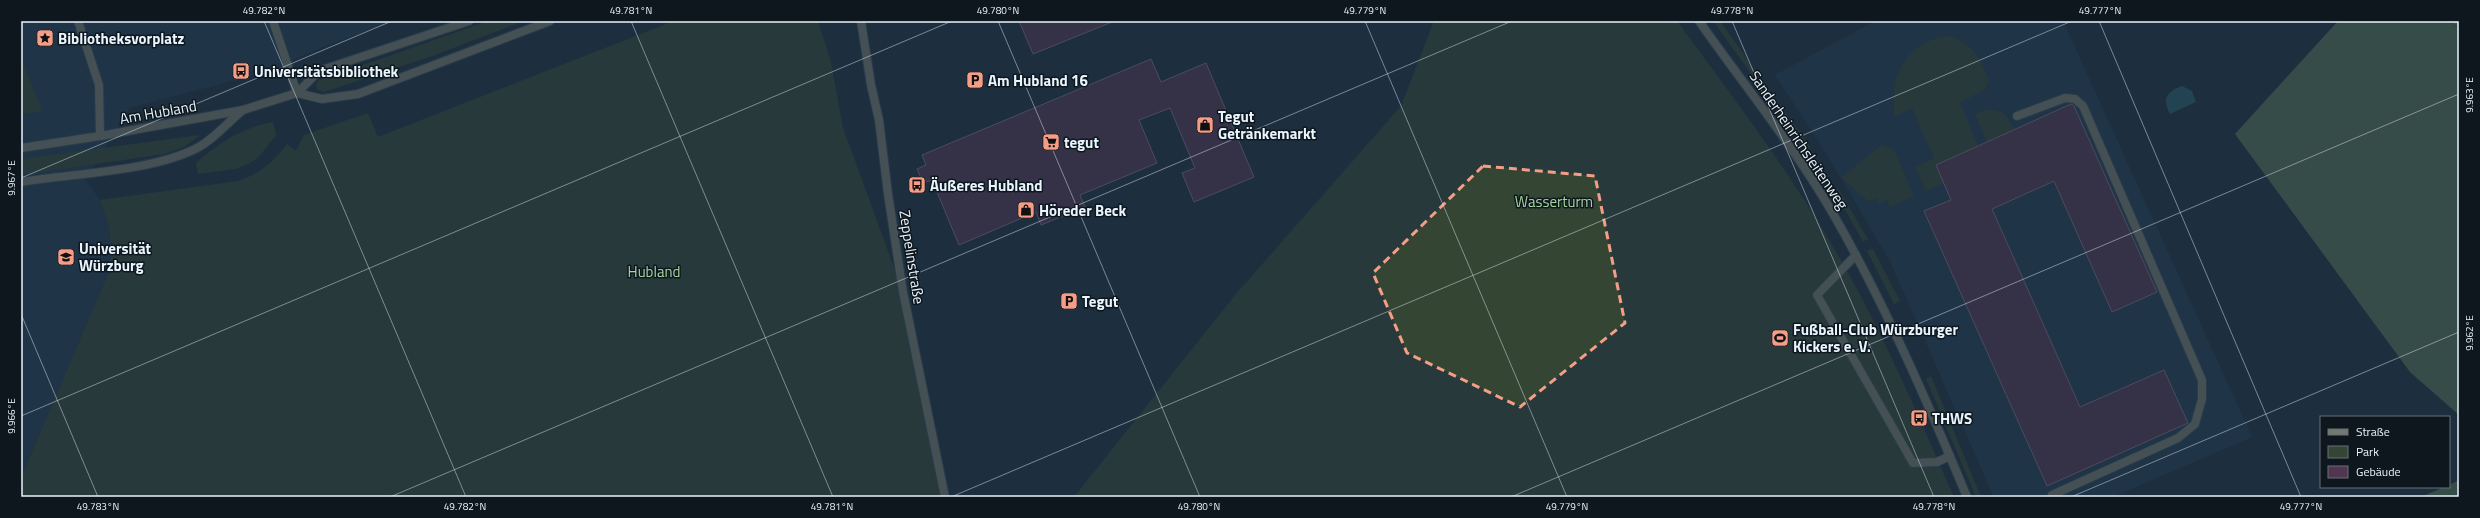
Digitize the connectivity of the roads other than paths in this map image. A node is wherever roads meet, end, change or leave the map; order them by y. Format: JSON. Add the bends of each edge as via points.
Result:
{"nodes":[{"id":1,"x":78,"y":21,"type":"edge"},
{"id":2,"x":274,"y":21,"type":"edge"},
{"id":3,"x":469,"y":21,"type":"edge"},
{"id":4,"x":550,"y":21,"type":"edge"},
{"id":5,"x":861,"y":21,"type":"edge"},
{"id":6,"x":1699,"y":21,"type":"edge"},
{"id":7,"x":297,"y":93,"type":"junction"},
{"id":8,"x":243,"y":110,"type":"junction"},
{"id":9,"x":2017,"y":116,"type":"dead end"},
{"id":10,"x":100,"y":136,"type":"junction"},
{"id":11,"x":21,"y":148,"type":"edge"},
{"id":12,"x":21,"y":182,"type":"edge"},
{"id":13,"x":1856,"y":255,"type":"junction"},
{"id":14,"x":1950,"y":456,"type":"junction"},
{"id":15,"x":2052,"y":495,"type":"dead end"},
{"id":16,"x":945,"y":497,"type":"edge"},
{"id":17,"x":1967,"y":497,"type":"edge"}],
"edges":[{"from":1,"to":10,"type":"street","via":[[99,85]]},
{"from":2,"to":7,"type":"street"},
{"from":3,"to":7,"type":"street","name":"Am Hubland","via":[[319,70]]},
{"from":4,"to":7,"type":"street","via":[[358,94],[322,99]]},
{"from":5,"to":16,"type":"street","name":"Zeppelinstraße","via":[[871,85],[880,120],[903,292]]},
{"from":6,"to":13,"type":"street","name":"Sanderheinrichsleitenweg","via":[[1807,172]]},
{"from":7,"to":8,"type":"street","name":"Am Hubland"},
{"from":8,"to":10,"type":"street","name":"Am Hubland"},
{"from":8,"to":12,"type":"street","via":[[201,146],[177,157],[143,165]]},
{"from":9,"to":15,"type":"street","via":[[2065,98],[2075,99],[2083,106],[2202,380],[2202,399],[2195,424],[2178,438]]},
{"from":10,"to":11,"type":"street","name":"Am Hubland"},
{"from":13,"to":14,"type":"street","name":"Sanderheinrichsleitenweg"},
{"from":13,"to":14,"type":"street","via":[[1817,294],[1913,463],[1937,462]]},
{"from":14,"to":17,"type":"street","name":"Sanderheinrichsleitenweg"}]}
